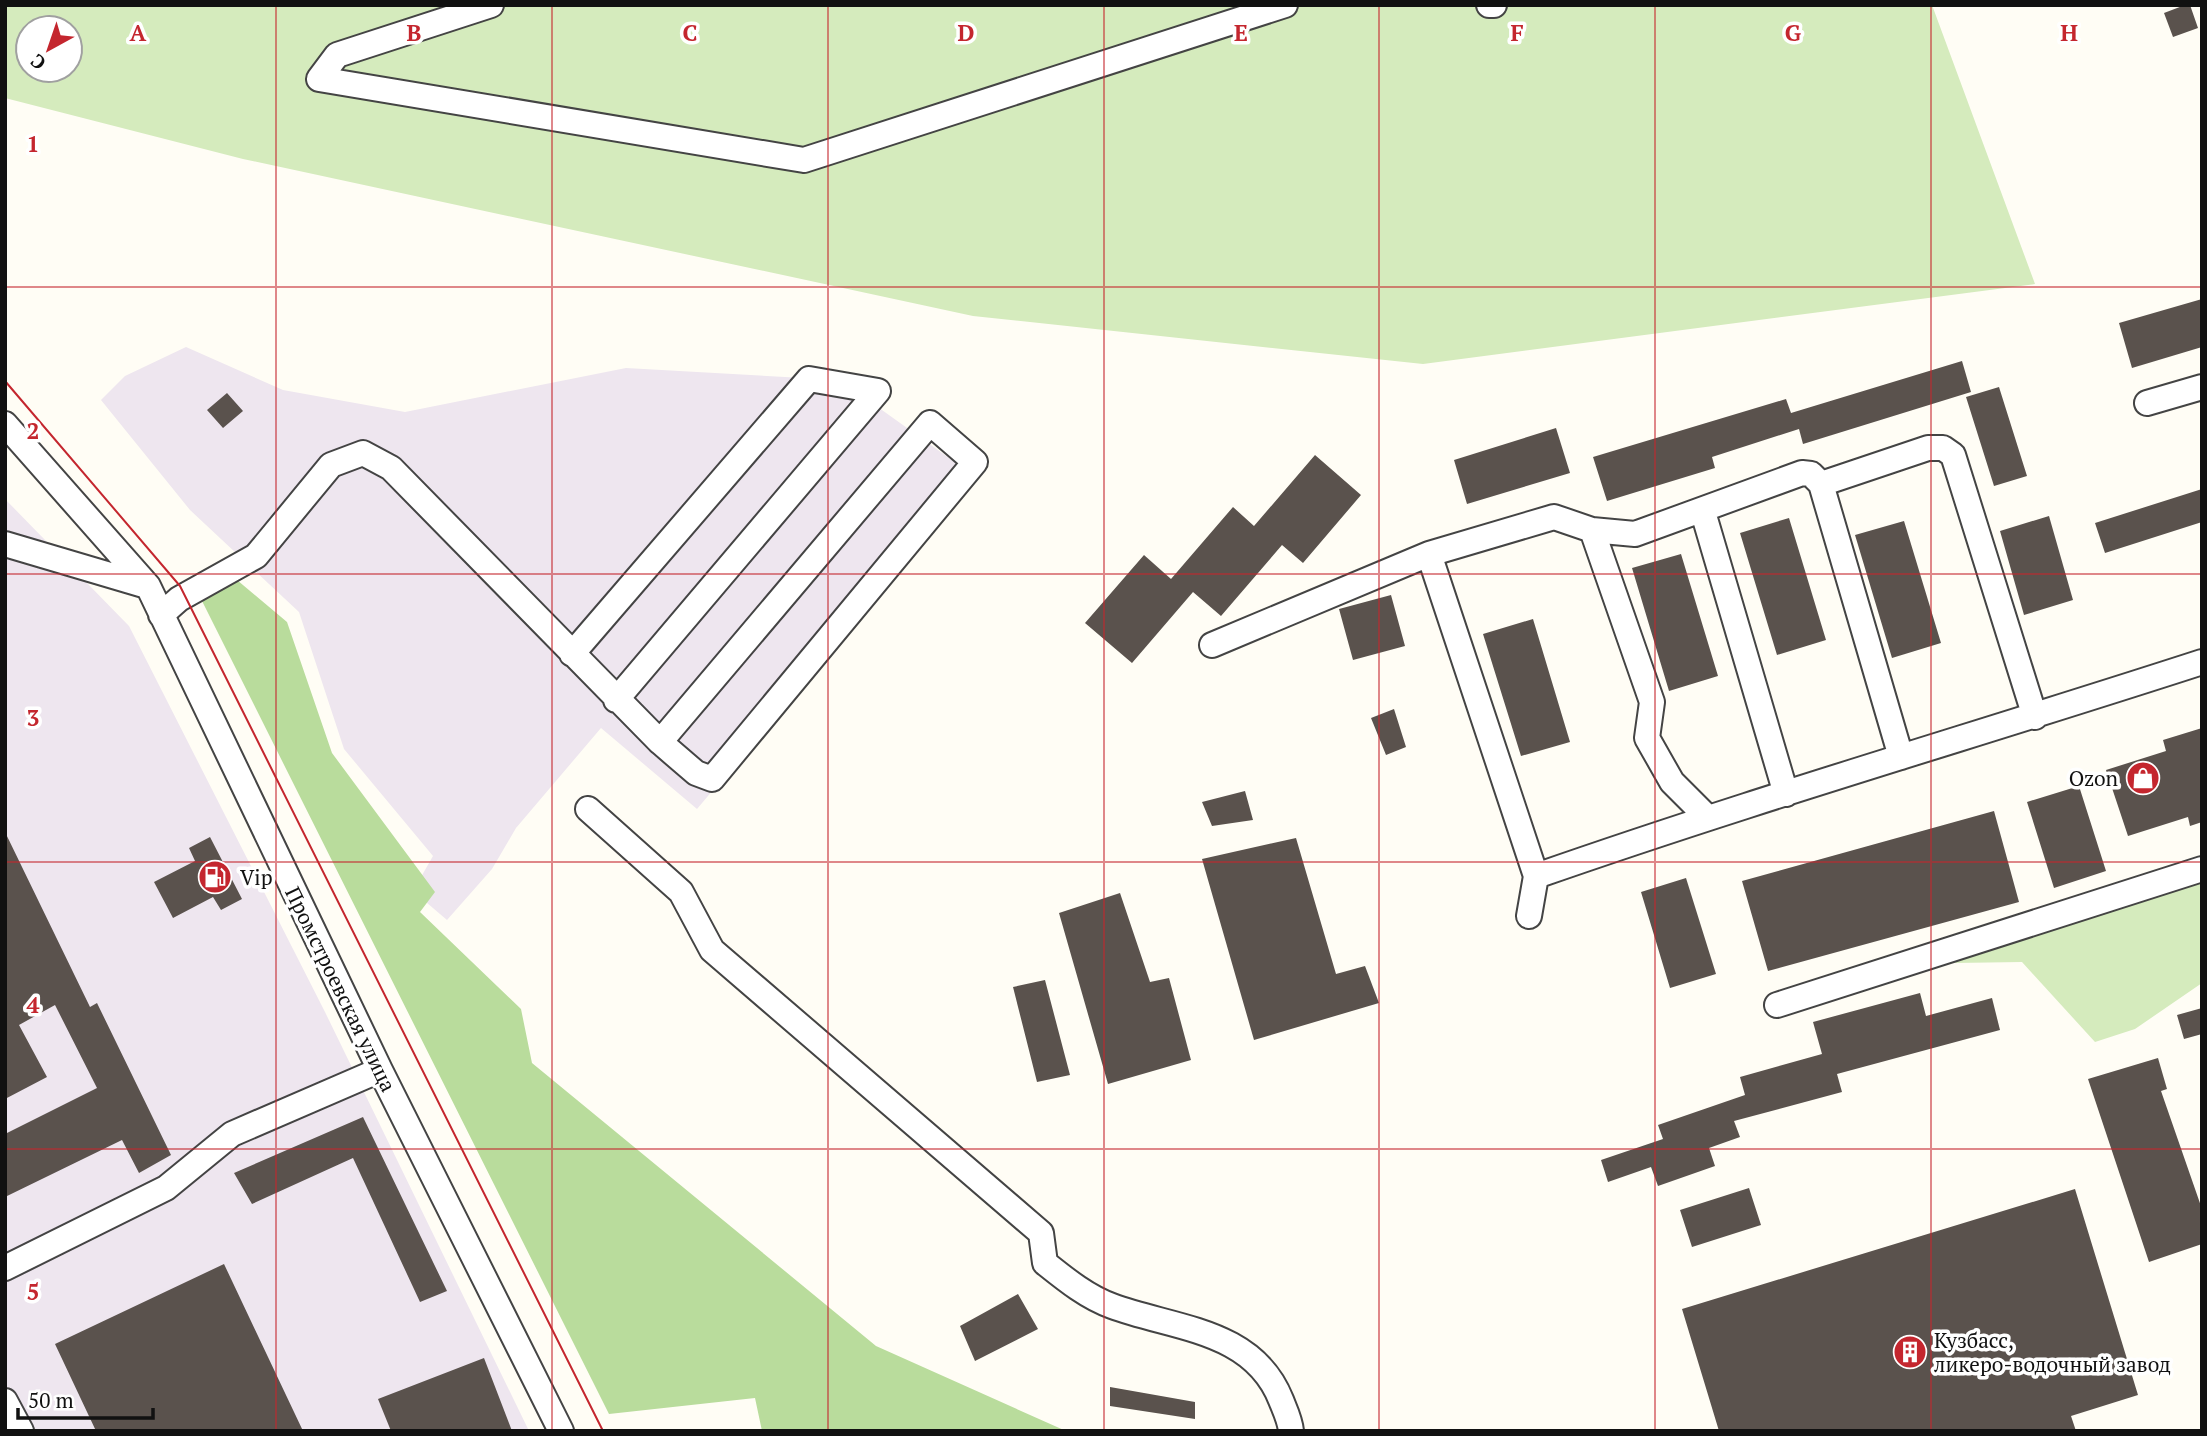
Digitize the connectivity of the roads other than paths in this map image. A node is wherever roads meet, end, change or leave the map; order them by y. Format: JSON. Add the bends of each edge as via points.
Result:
{"nodes":[{"id":1,"x":491,"y":5,"type":"edge"},
{"id":2,"x":1285,"y":5,"type":"edge"},
{"id":3,"x":2202,"y":387,"type":"edge"},
{"id":4,"x":2147,"y":403,"type":"dead end"},
{"id":5,"x":5,"y":424,"type":"edge"},
{"id":6,"x":1821,"y":484,"type":"junction"},
{"id":7,"x":1703,"y":512,"type":"junction"},
{"id":8,"x":1592,"y":530,"type":"junction"},
{"id":9,"x":5,"y":544,"type":"edge"},
{"id":10,"x":1430,"y":554,"type":"junction"},
{"id":11,"x":148,"y":586,"type":"junction"},
{"id":12,"x":161,"y":615,"type":"junction"},
{"id":13,"x":1212,"y":645,"type":"dead end"},
{"id":14,"x":572,"y":654,"type":"junction"},
{"id":15,"x":2202,"y":662,"type":"edge"},
{"id":16,"x":616,"y":700,"type":"junction"},
{"id":17,"x":2035,"y":716,"type":"junction"},
{"id":18,"x":660,"y":743,"type":"junction"},
{"id":19,"x":1901,"y":757,"type":"junction"},
{"id":20,"x":1786,"y":794,"type":"junction"},
{"id":21,"x":588,"y":809,"type":"dead end"},
{"id":22,"x":1707,"y":817,"type":"junction"},
{"id":23,"x":2202,"y":869,"type":"edge"},
{"id":24,"x":1536,"y":876,"type":"junction"},
{"id":25,"x":1529,"y":916,"type":"dead end"},
{"id":26,"x":1777,"y":1005,"type":"dead end"},
{"id":27,"x":380,"y":1070,"type":"junction"},
{"id":28,"x":5,"y":1268,"type":"edge"},
{"id":29,"x":5,"y":1401,"type":"edge"},
{"id":30,"x":21,"y":1431,"type":"edge"},
{"id":31,"x":561,"y":1431,"type":"edge"},
{"id":32,"x":1291,"y":1431,"type":"edge"}],
"edges":[{"from":1,"to":2,"type":"street","via":[[337,55],[319,79],[804,159]]},
{"from":3,"to":4,"type":"street"},
{"from":5,"to":11,"type":"street","name":"Промстроевская улица"},
{"from":6,"to":7,"type":"street","via":[[1811,474],[1802,473]]},
{"from":6,"to":17,"type":"street","via":[[1928,447],[1943,448],[1953,455]]},
{"from":6,"to":19,"type":"street"},
{"from":7,"to":8,"type":"street","via":[[1636,534]]},
{"from":7,"to":20,"type":"street"},
{"from":8,"to":10,"type":"street","via":[[1554,517]]},
{"from":8,"to":22,"type":"street","via":[[1651,702],[1647,738],[1672,782]]},
{"from":9,"to":11,"type":"street"},
{"from":10,"to":13,"type":"street"},
{"from":10,"to":24,"type":"street"},
{"from":11,"to":12,"type":"street","name":"Промстроевская улица"},
{"from":12,"to":14,"type":"street","via":[[179,599],[256,556],[331,465],[363,453],[391,468]]},
{"from":12,"to":27,"type":"street","name":"Промстроевская улица"},
{"from":14,"to":16,"type":"street"},
{"from":14,"to":16,"type":"street","via":[[809,379],[878,391]]},
{"from":15,"to":17,"type":"street"},
{"from":16,"to":18,"type":"street"},
{"from":17,"to":19,"type":"street"},
{"from":18,"to":18,"type":"street","via":[[696,773],[712,779],[975,462],[930,423]]},
{"from":19,"to":20,"type":"street"},
{"from":20,"to":22,"type":"street"},
{"from":21,"to":32,"type":"street","via":[[681,892],[712,950],[1041,1233],[1045,1263],[1110,1306],[1197,1329],[1253,1357],[1276,1388]]},
{"from":22,"to":24,"type":"street"},
{"from":23,"to":26,"type":"street"},
{"from":24,"to":25,"type":"street"},
{"from":27,"to":28,"type":"street","via":[[232,1134],[166,1188]]},
{"from":27,"to":31,"type":"street","name":"Промстроевская улица"},
{"from":29,"to":30,"type":"street"}]}
